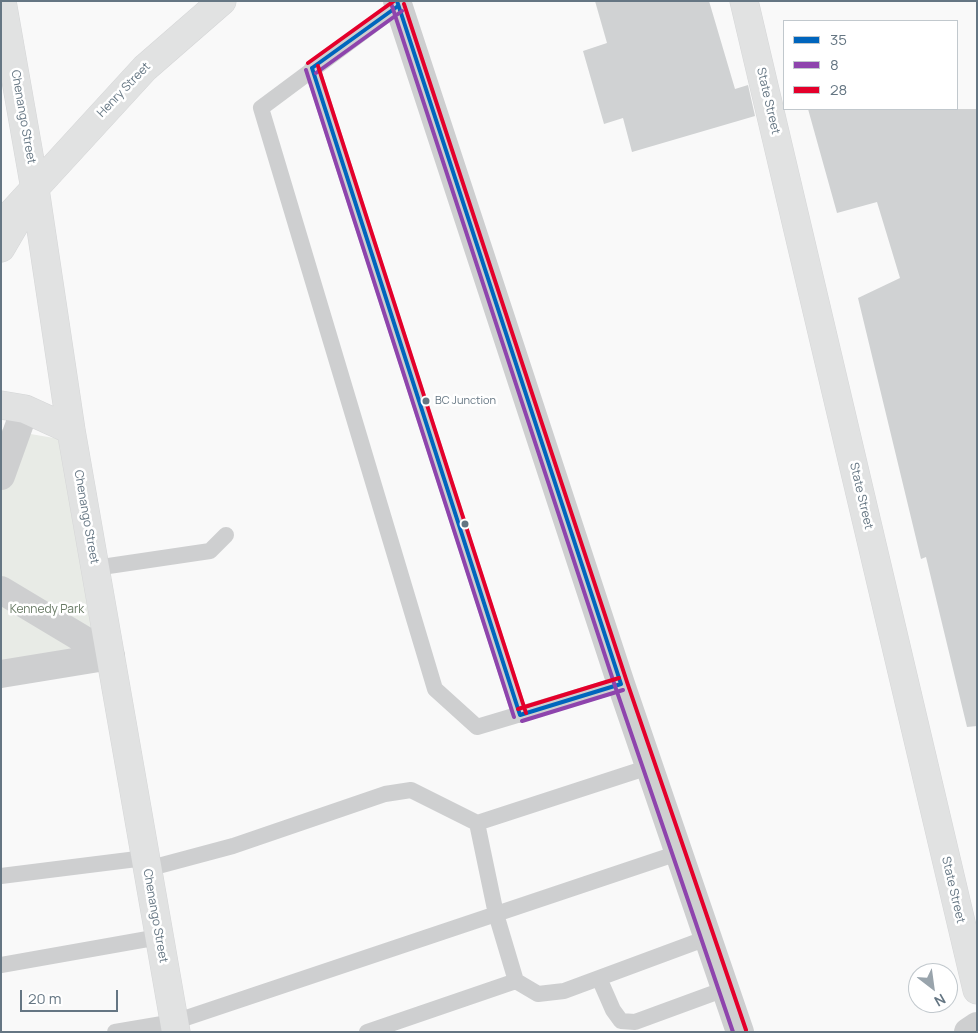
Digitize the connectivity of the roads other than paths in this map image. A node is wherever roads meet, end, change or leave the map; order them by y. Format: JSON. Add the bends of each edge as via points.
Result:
{"nodes":[{"id":1,"x":2,"y":1,"type":"edge"},
{"id":2,"x":222,"y":1,"type":"edge"},
{"id":3,"x":744,"y":1,"type":"edge"},
{"id":4,"x":397,"y":4,"type":"edge"},
{"id":5,"x":5,"y":42,"type":"edge"},
{"id":6,"x":312,"y":68,"type":"junction"},
{"id":7,"x":35,"y":189,"type":"junction"},
{"id":8,"x":1,"y":225,"type":"edge"},
{"id":9,"x":1,"y":248,"type":"edge"},
{"id":10,"x":13,"y":407,"type":"edge"},
{"id":11,"x":70,"y":430,"type":"junction"},
{"id":12,"x":1,"y":476,"type":"edge"},
{"id":13,"x":226,"y":535,"type":"dead end"},
{"id":14,"x":95,"y":568,"type":"junction"},
{"id":15,"x":1,"y":590,"type":"edge"},
{"id":16,"x":110,"y":656,"type":"junction"},
{"id":17,"x":1,"y":674,"type":"edge"},
{"id":18,"x":621,"y":684,"type":"junction"},
{"id":19,"x":520,"y":715,"type":"junction"},
{"id":20,"x":650,"y":767,"type":"junction"},
{"id":21,"x":477,"y":822,"type":"junction"},
{"id":22,"x":678,"y":853,"type":"junction"},
{"id":23,"x":146,"y":864,"type":"junction"},
{"id":24,"x":1,"y":876,"type":"edge"},
{"id":25,"x":496,"y":914,"type":"junction"},
{"id":26,"x":159,"y":936,"type":"junction"},
{"id":27,"x":707,"y":938,"type":"junction"},
{"id":28,"x":1,"y":965,"type":"edge"},
{"id":29,"x":599,"y":978,"type":"junction"},
{"id":30,"x":516,"y":982,"type":"junction"},
{"id":31,"x":725,"y":989,"type":"junction"},
{"id":32,"x":977,"y":990,"type":"edge"},
{"id":33,"x":977,"y":1026,"type":"edge"},
{"id":34,"x":175,"y":1027,"type":"edge"},
{"id":35,"x":115,"y":1032,"type":"edge"},
{"id":36,"x":367,"y":1032,"type":"edge"},
{"id":37,"x":740,"y":1032,"type":"edge"},
{"id":38,"x":968,"y":1032,"type":"edge"}],
"edges":[{"from":1,"to":5,"type":"street","name":"Chenango Street"},
{"from":2,"to":7,"type":"street","name":"Henry Street","via":[[145,68],[74,142]]},
{"from":3,"to":32,"type":"street","name":"State Street"},
{"from":4,"to":6,"type":"lane"},
{"from":4,"to":18,"type":"street"},
{"from":5,"to":7,"type":"street","name":"Chenango Street"},
{"from":6,"to":19,"type":"lane"},
{"from":6,"to":19,"type":"lane","via":[[261,108],[435,689],[478,727]]},
{"from":7,"to":8,"type":"street","name":"Henry Street"},
{"from":7,"to":9,"type":"street","name":"Henry Street"},
{"from":7,"to":11,"type":"street","name":"Chenango Street"},
{"from":10,"to":11,"type":"street"},
{"from":10,"to":12,"type":"street"},
{"from":11,"to":14,"type":"street","name":"Chenango Street"},
{"from":13,"to":14,"type":"lane","via":[[210,551]]},
{"from":14,"to":16,"type":"street","name":"Chenango Street"},
{"from":15,"to":16,"type":"street"},
{"from":16,"to":17,"type":"street"},
{"from":16,"to":23,"type":"street","name":"Chenango Street"},
{"from":18,"to":19,"type":"lane"},
{"from":18,"to":20,"type":"street"},
{"from":20,"to":21,"type":"lane"},
{"from":20,"to":22,"type":"street"},
{"from":21,"to":23,"type":"lane","via":[[411,790],[385,794],[233,846]]},
{"from":21,"to":25,"type":"lane"},
{"from":22,"to":25,"type":"lane"},
{"from":22,"to":27,"type":"street"},
{"from":23,"to":24,"type":"lane"},
{"from":23,"to":26,"type":"street","name":"Chenango Street"},
{"from":25,"to":30,"type":"lane"},
{"from":25,"to":34,"type":"lane"},
{"from":26,"to":28,"type":"lane"},
{"from":26,"to":34,"type":"street","name":"Chenango Street"},
{"from":27,"to":29,"type":"lane"},
{"from":27,"to":31,"type":"street"},
{"from":29,"to":30,"type":"lane","via":[[564,992],[538,994]]},
{"from":29,"to":31,"type":"lane","via":[[621,1021],[635,1022]]},
{"from":30,"to":36,"type":"lane"},
{"from":31,"to":37,"type":"street"},
{"from":33,"to":38,"type":"street"},
{"from":34,"to":35,"type":"lane"}]}
